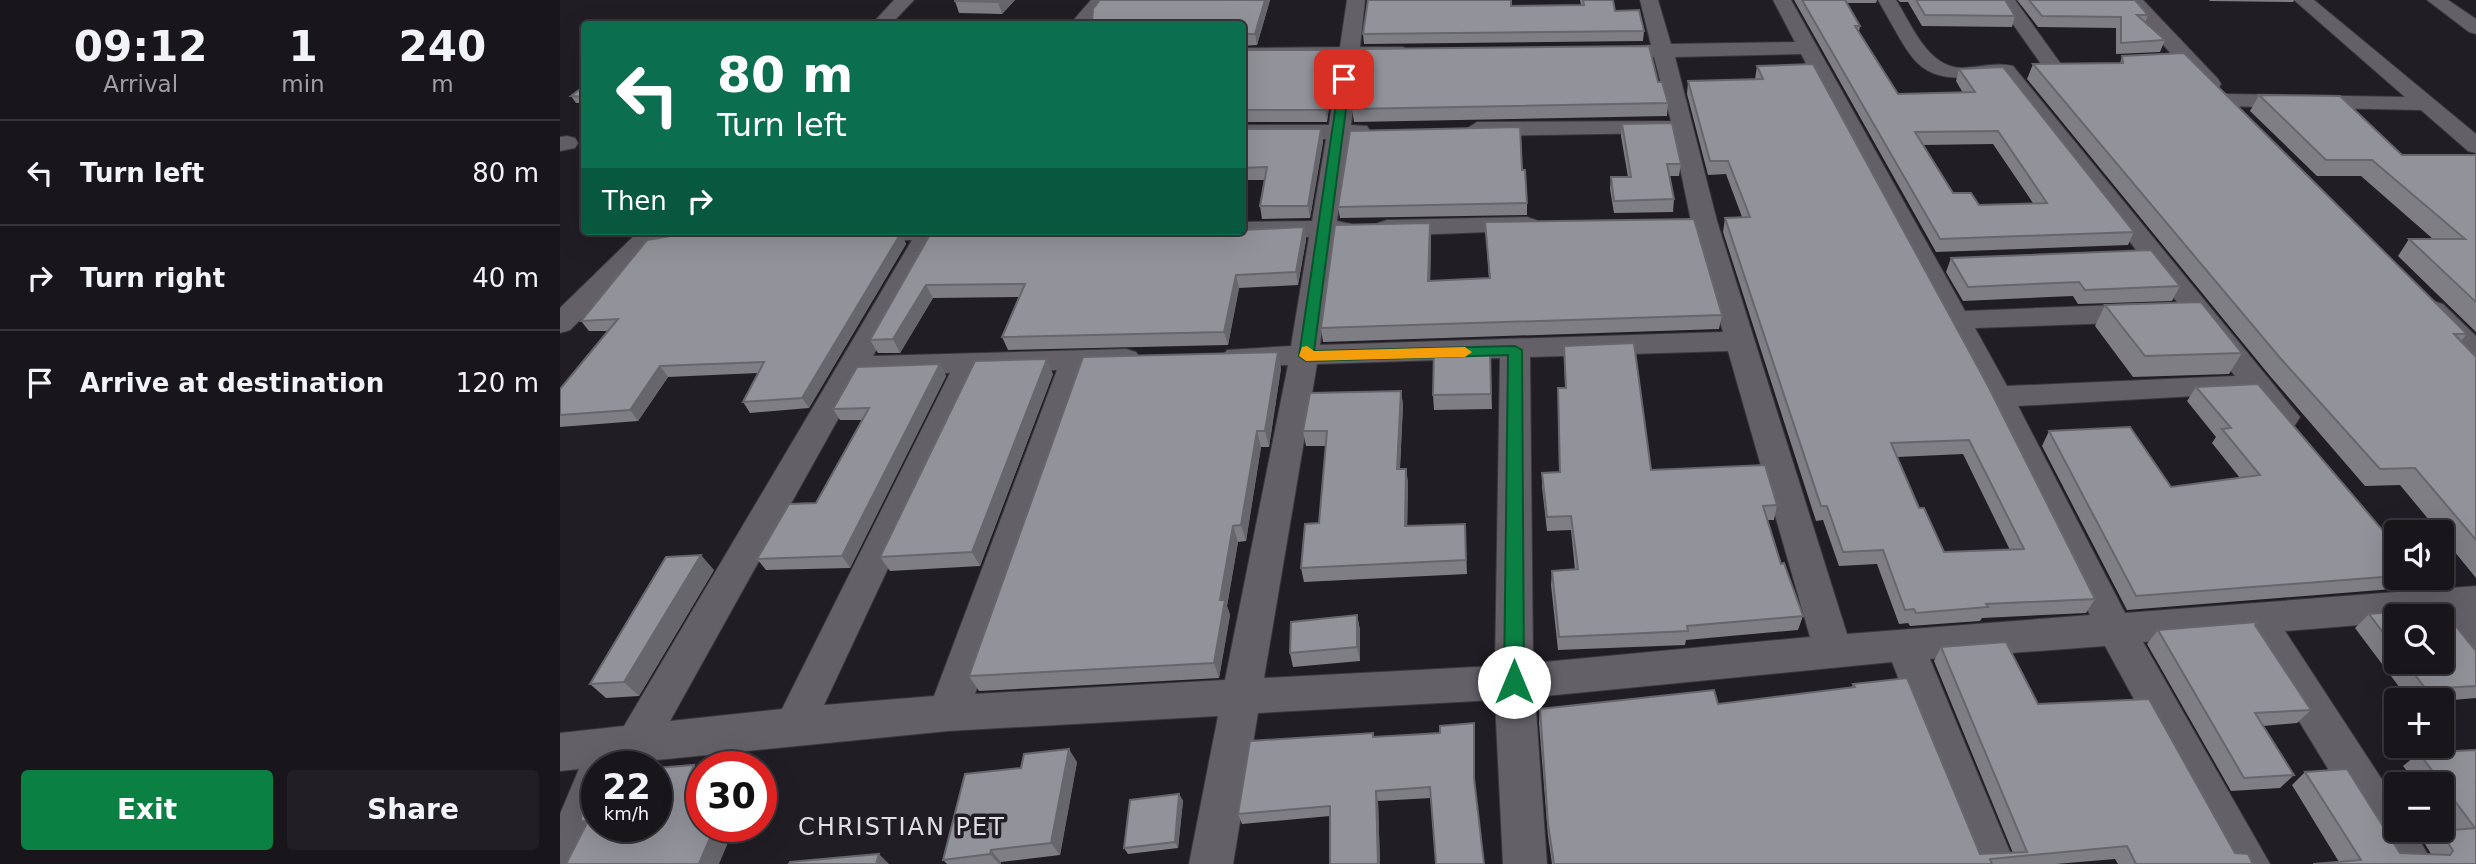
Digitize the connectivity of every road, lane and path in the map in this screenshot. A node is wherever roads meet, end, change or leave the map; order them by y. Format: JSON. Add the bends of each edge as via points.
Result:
{"nodes":[{"id":1,"x":905,"y":0,"type":"edge"},
{"id":2,"x":1101,"y":0,"type":"edge"},
{"id":3,"x":1356,"y":0,"type":"edge"},
{"id":4,"x":1649,"y":0,"type":"edge"},
{"id":5,"x":1782,"y":0,"type":"edge"},
{"id":6,"x":1887,"y":0,"type":"edge"},
{"id":7,"x":2005,"y":0,"type":"edge"},
{"id":8,"x":2133,"y":0,"type":"edge"},
{"id":9,"x":2302,"y":0,"type":"edge"},
{"id":10,"x":2440,"y":3,"type":"edge"},
{"id":11,"x":2476,"y":6,"type":"edge"},
{"id":12,"x":884,"y":21,"type":"edge"},
{"id":13,"x":1082,"y":21,"type":"edge"},
{"id":14,"x":2476,"y":28,"type":"edge"},
{"id":15,"x":1810,"y":48,"type":"junction"},
{"id":16,"x":1623,"y":51,"type":"edge"},
{"id":17,"x":1664,"y":51,"type":"junction"},
{"id":18,"x":1347,"y":53,"type":"junction"},
{"id":19,"x":1430,"y":53,"type":"edge"},
{"id":20,"x":1246,"y":54,"type":"edge"},
{"id":21,"x":2186,"y":59,"type":"junction"},
{"id":22,"x":2159,"y":60,"type":"edge"},
{"id":23,"x":2080,"y":65,"type":"edge"},
{"id":24,"x":2053,"y":67,"type":"junction"},
{"id":25,"x":2006,"y":70,"type":"junction"},
{"id":26,"x":2225,"y":101,"type":"junction"},
{"id":27,"x":2426,"y":104,"type":"junction"},
{"id":28,"x":2245,"y":120,"type":"edge"},
{"id":29,"x":1683,"y":125,"type":"junction"},
{"id":30,"x":1449,"y":130,"type":"edge"},
{"id":31,"x":1380,"y":131,"type":"edge"},
{"id":32,"x":1246,"y":132,"type":"edge"},
{"id":33,"x":1339,"y":132,"type":"junction"},
{"id":34,"x":2476,"y":146,"type":"edge"},
{"id":35,"x":1554,"y":224,"type":"edge"},
{"id":36,"x":1323,"y":229,"type":"junction"},
{"id":37,"x":1246,"y":230,"type":"edge"},
{"id":38,"x":650,"y":235,"type":"edge"},
{"id":39,"x":927,"y":235,"type":"edge"},
{"id":40,"x":2418,"y":295,"type":"edge"},
{"id":41,"x":2197,"y":311,"type":"junction"},
{"id":42,"x":1956,"y":320,"type":"junction"},
{"id":43,"x":560,"y":324,"type":"edge"},
{"id":44,"x":1741,"y":341,"type":"junction"},
{"id":45,"x":1515,"y":350,"type":"junction"},
{"id":46,"x":2476,"y":354,"type":"edge"},
{"id":47,"x":1306,"y":356,"type":"junction"},
{"id":48,"x":1157,"y":358,"type":"edge"},
{"id":49,"x":1212,"y":358,"type":"edge"},
{"id":50,"x":1076,"y":360,"type":"junction"},
{"id":51,"x":971,"y":363,"type":"junction"},
{"id":52,"x":854,"y":366,"type":"junction"},
{"id":53,"x":2257,"y":385,"type":"junction"},
{"id":54,"x":1998,"y":397,"type":"junction"},
{"id":55,"x":2300,"y":436,"type":"edge"},
{"id":56,"x":2446,"y":594,"type":"edge"},
{"id":57,"x":2257,"y":620,"type":"junction"},
{"id":58,"x":2115,"y":629,"type":"junction"},
{"id":59,"x":2476,"y":644,"type":"edge"},
{"id":60,"x":1905,"y":646,"type":"junction"},
{"id":61,"x":1833,"y":651,"type":"junction"},
{"id":62,"x":1514,"y":682,"type":"junction"},
{"id":63,"x":1238,"y":699,"type":"junction"},
{"id":64,"x":948,"y":713,"type":"junction"},
{"id":65,"x":794,"y":726,"type":"junction"},
{"id":66,"x":615,"y":751,"type":"edge"},
{"id":67,"x":655,"y":751,"type":"edge"},
{"id":68,"x":560,"y":752,"type":"edge"},
{"id":69,"x":581,"y":755,"type":"edge"},
{"id":70,"x":581,"y":821,"type":"edge"},
{"id":71,"x":561,"y":864,"type":"edge"},
{"id":72,"x":1211,"y":864,"type":"edge"},
{"id":73,"x":1525,"y":864,"type":"edge"},
{"id":74,"x":1993,"y":864,"type":"edge"},
{"id":75,"x":2248,"y":864,"type":"edge"},
{"id":76,"x":2411,"y":864,"type":"edge"}],
"edges":[{"from":1,"to":12,"type":"street"},
{"from":2,"to":13,"type":"street"},
{"from":3,"to":18,"type":"street"},
{"from":4,"to":17,"type":"street"},
{"from":5,"to":15,"type":"street"},
{"from":6,"to":25,"type":"street","via":[[1923,56],[1939,70],[1956,74]]},
{"from":7,"to":24,"type":"street"},
{"from":8,"to":21,"type":"street"},
{"from":9,"to":27,"type":"street"},
{"from":10,"to":11,"type":"street"},
{"from":10,"to":14,"type":"street"},
{"from":15,"to":17,"type":"street"},
{"from":15,"to":42,"type":"street","via":[[1937,262]]},
{"from":16,"to":17,"type":"street"},
{"from":17,"to":29,"type":"street"},
{"from":18,"to":19,"type":"street"},
{"from":18,"to":20,"type":"street"},
{"from":18,"to":33,"type":"street"},
{"from":21,"to":22,"type":"street"},
{"from":21,"to":26,"type":"street"},
{"from":23,"to":24,"type":"street"},
{"from":24,"to":25,"type":"street"},
{"from":25,"to":41,"type":"street","via":[[2141,254]]},
{"from":26,"to":27,"type":"street"},
{"from":26,"to":28,"type":"street"},
{"from":27,"to":34,"type":"street"},
{"from":29,"to":30,"type":"street"},
{"from":29,"to":44,"type":"street","via":[[1690,221]]},
{"from":31,"to":33,"type":"street"},
{"from":32,"to":33,"type":"street"},
{"from":33,"to":36,"type":"street"},
{"from":35,"to":36,"type":"street"},
{"from":36,"to":37,"type":"street"},
{"from":36,"to":47,"type":"street"},
{"from":38,"to":43,"type":"street"},
{"from":39,"to":52,"type":"street"},
{"from":40,"to":46,"type":"street"},
{"from":41,"to":42,"type":"street"},
{"from":41,"to":53,"type":"street"},
{"from":42,"to":54,"type":"street"},
{"from":44,"to":45,"type":"street"},
{"from":44,"to":61,"type":"street"},
{"from":45,"to":47,"type":"street"},
{"from":45,"to":62,"type":"street"},
{"from":47,"to":49,"type":"street"},
{"from":47,"to":63,"type":"street"},
{"from":48,"to":50,"type":"street"},
{"from":50,"to":51,"type":"street"},
{"from":50,"to":64,"type":"street"},
{"from":51,"to":52,"type":"street"},
{"from":51,"to":65,"type":"street"},
{"from":52,"to":66,"type":"street"},
{"from":53,"to":54,"type":"street"},
{"from":53,"to":55,"type":"street"},
{"from":54,"to":58,"type":"street"},
{"from":56,"to":57,"type":"street"},
{"from":56,"to":59,"type":"street"},
{"from":57,"to":58,"type":"street"},
{"from":57,"to":76,"type":"street"},
{"from":58,"to":60,"type":"street"},
{"from":58,"to":75,"type":"street"},
{"from":60,"to":61,"type":"street"},
{"from":60,"to":74,"type":"street"},
{"from":61,"to":62,"type":"street"},
{"from":62,"to":63,"type":"street"},
{"from":62,"to":73,"type":"street"},
{"from":63,"to":64,"type":"street"},
{"from":63,"to":72,"type":"street"},
{"from":64,"to":65,"type":"street"},
{"from":65,"to":67,"type":"street"},
{"from":68,"to":69,"type":"street"},
{"from":70,"to":71,"type":"street"}]}
